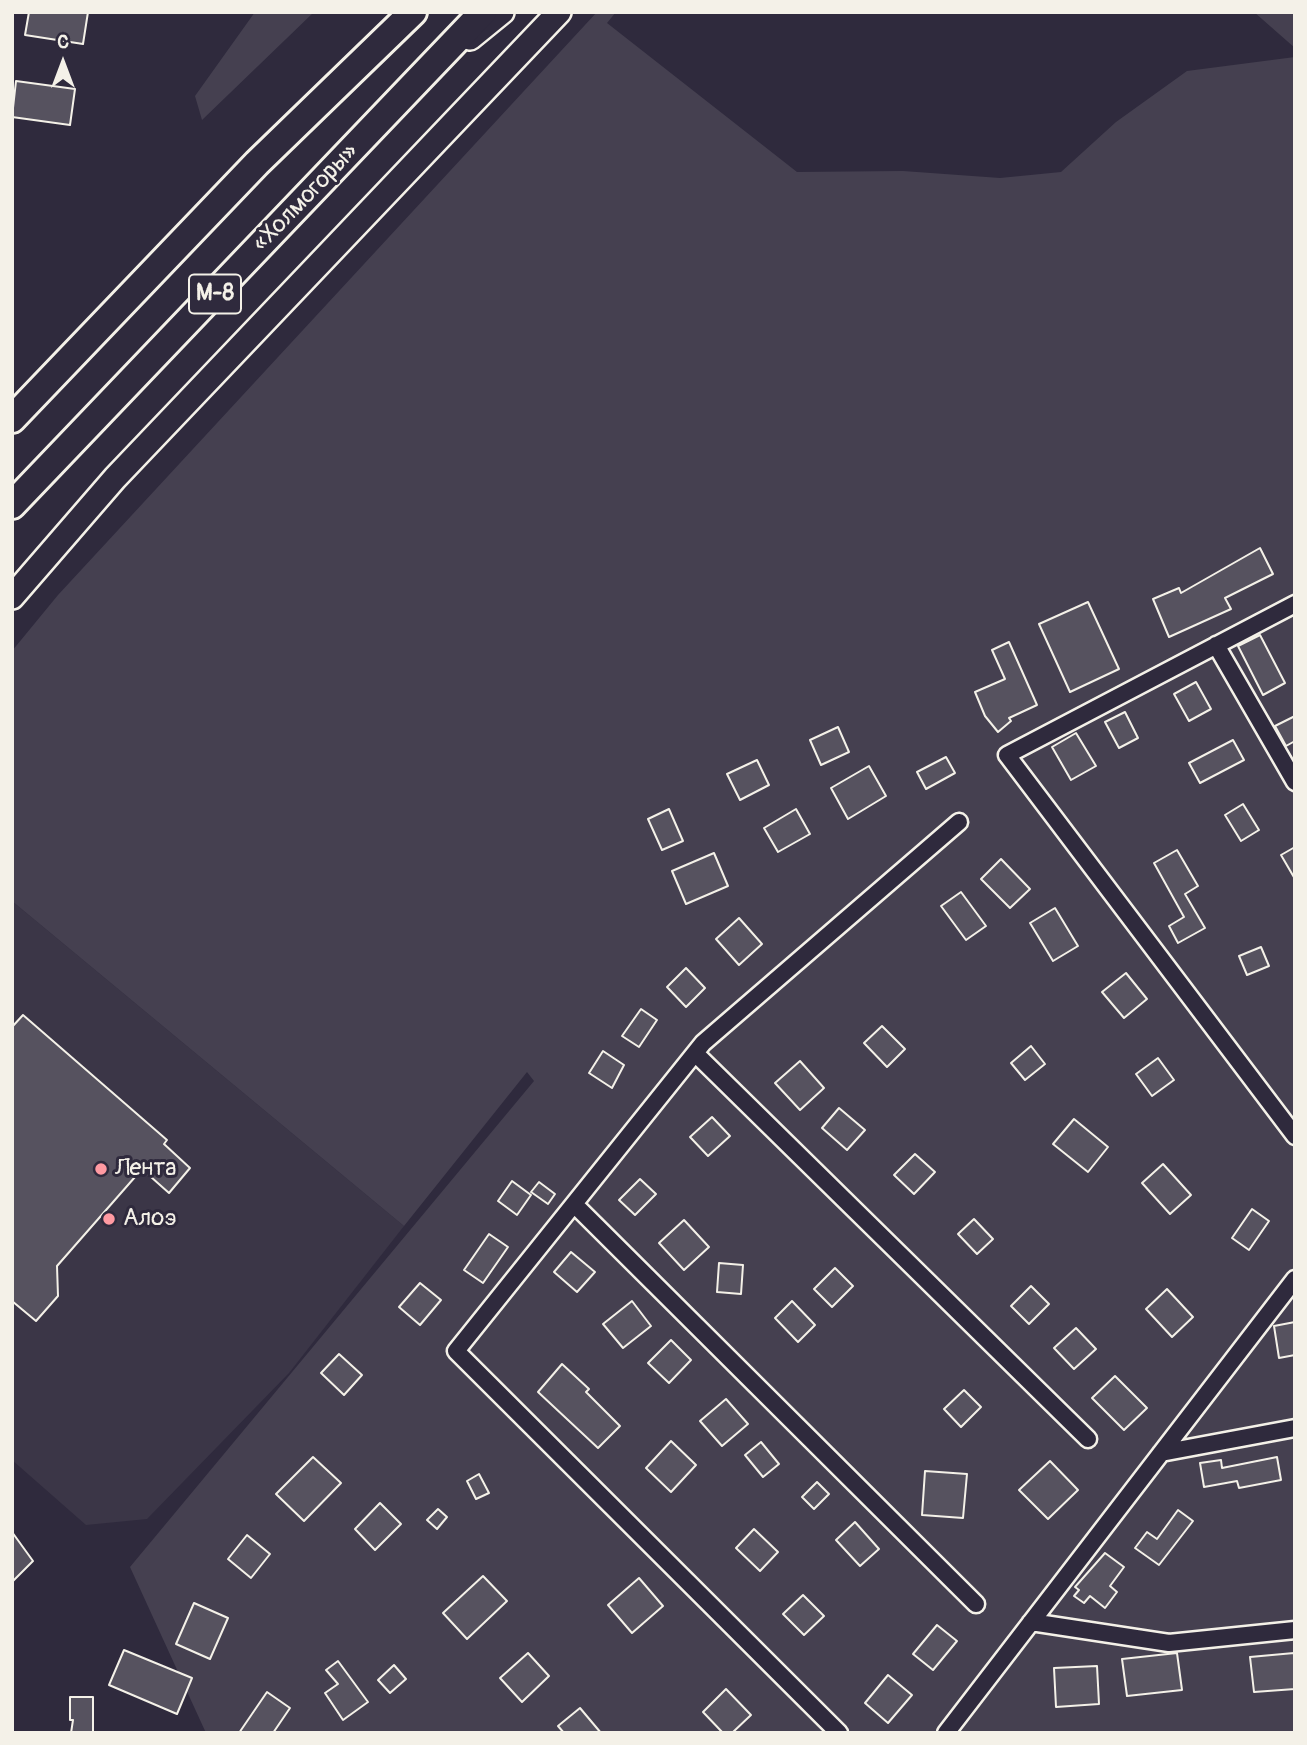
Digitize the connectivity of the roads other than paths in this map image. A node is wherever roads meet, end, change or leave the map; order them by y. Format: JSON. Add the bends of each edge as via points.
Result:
{"nodes":[{"id":1,"x":413,"y":12,"type":"edge"},
{"id":2,"x":483,"y":12,"type":"edge"},
{"id":3,"x":502,"y":12,"type":"edge"},
{"id":4,"x":559,"y":12,"type":"edge"},
{"id":5,"x":416,"y":82,"type":"junction"},
{"id":6,"x":12,"y":419,"type":"edge"},
{"id":7,"x":12,"y":505,"type":"edge"},
{"id":8,"x":12,"y":597,"type":"edge"},
{"id":9,"x":1295,"y":604,"type":"edge"},
{"id":10,"x":1216,"y":645,"type":"junction"},
{"id":11,"x":1295,"y":782,"type":"edge"},
{"id":12,"x":959,"y":822,"type":"dead end"},
{"id":13,"x":695,"y":1053,"type":"junction"},
{"id":14,"x":1295,"y":1136,"type":"edge"},
{"id":15,"x":574,"y":1204,"type":"junction"},
{"id":16,"x":1295,"y":1279,"type":"edge"},
{"id":17,"x":1295,"y":1428,"type":"edge"},
{"id":18,"x":1088,"y":1439,"type":"dead end"},
{"id":19,"x":1161,"y":1452,"type":"junction"},
{"id":20,"x":976,"y":1604,"type":"dead end"},
{"id":21,"x":1031,"y":1622,"type":"junction"},
{"id":22,"x":1295,"y":1630,"type":"edge"},
{"id":23,"x":839,"y":1733,"type":"edge"},
{"id":24,"x":946,"y":1733,"type":"edge"}],
"edges":[{"from":1,"to":6,"type":"highway","number":"М-8","via":[[257,163]]},
{"from":2,"to":5,"type":"highway","name":"«Холмогоры»","number":"М-8"},
{"from":3,"to":5,"type":"main road"},
{"from":4,"to":8,"type":"main road","via":[[115,478]]},
{"from":5,"to":7,"type":"highway","name":"«Холмогоры»","number":"М-8"},
{"from":9,"to":10,"type":"street"},
{"from":10,"to":11,"type":"street"},
{"from":10,"to":14,"type":"street","via":[[1007,755]]},
{"from":12,"to":13,"type":"street"},
{"from":13,"to":15,"type":"street"},
{"from":13,"to":18,"type":"street"},
{"from":15,"to":20,"type":"street"},
{"from":15,"to":23,"type":"street","via":[[456,1351]]},
{"from":16,"to":19,"type":"street"},
{"from":17,"to":19,"type":"street"},
{"from":19,"to":21,"type":"street"},
{"from":21,"to":22,"type":"street","via":[[1169,1643]]},
{"from":21,"to":24,"type":"street"}]}
